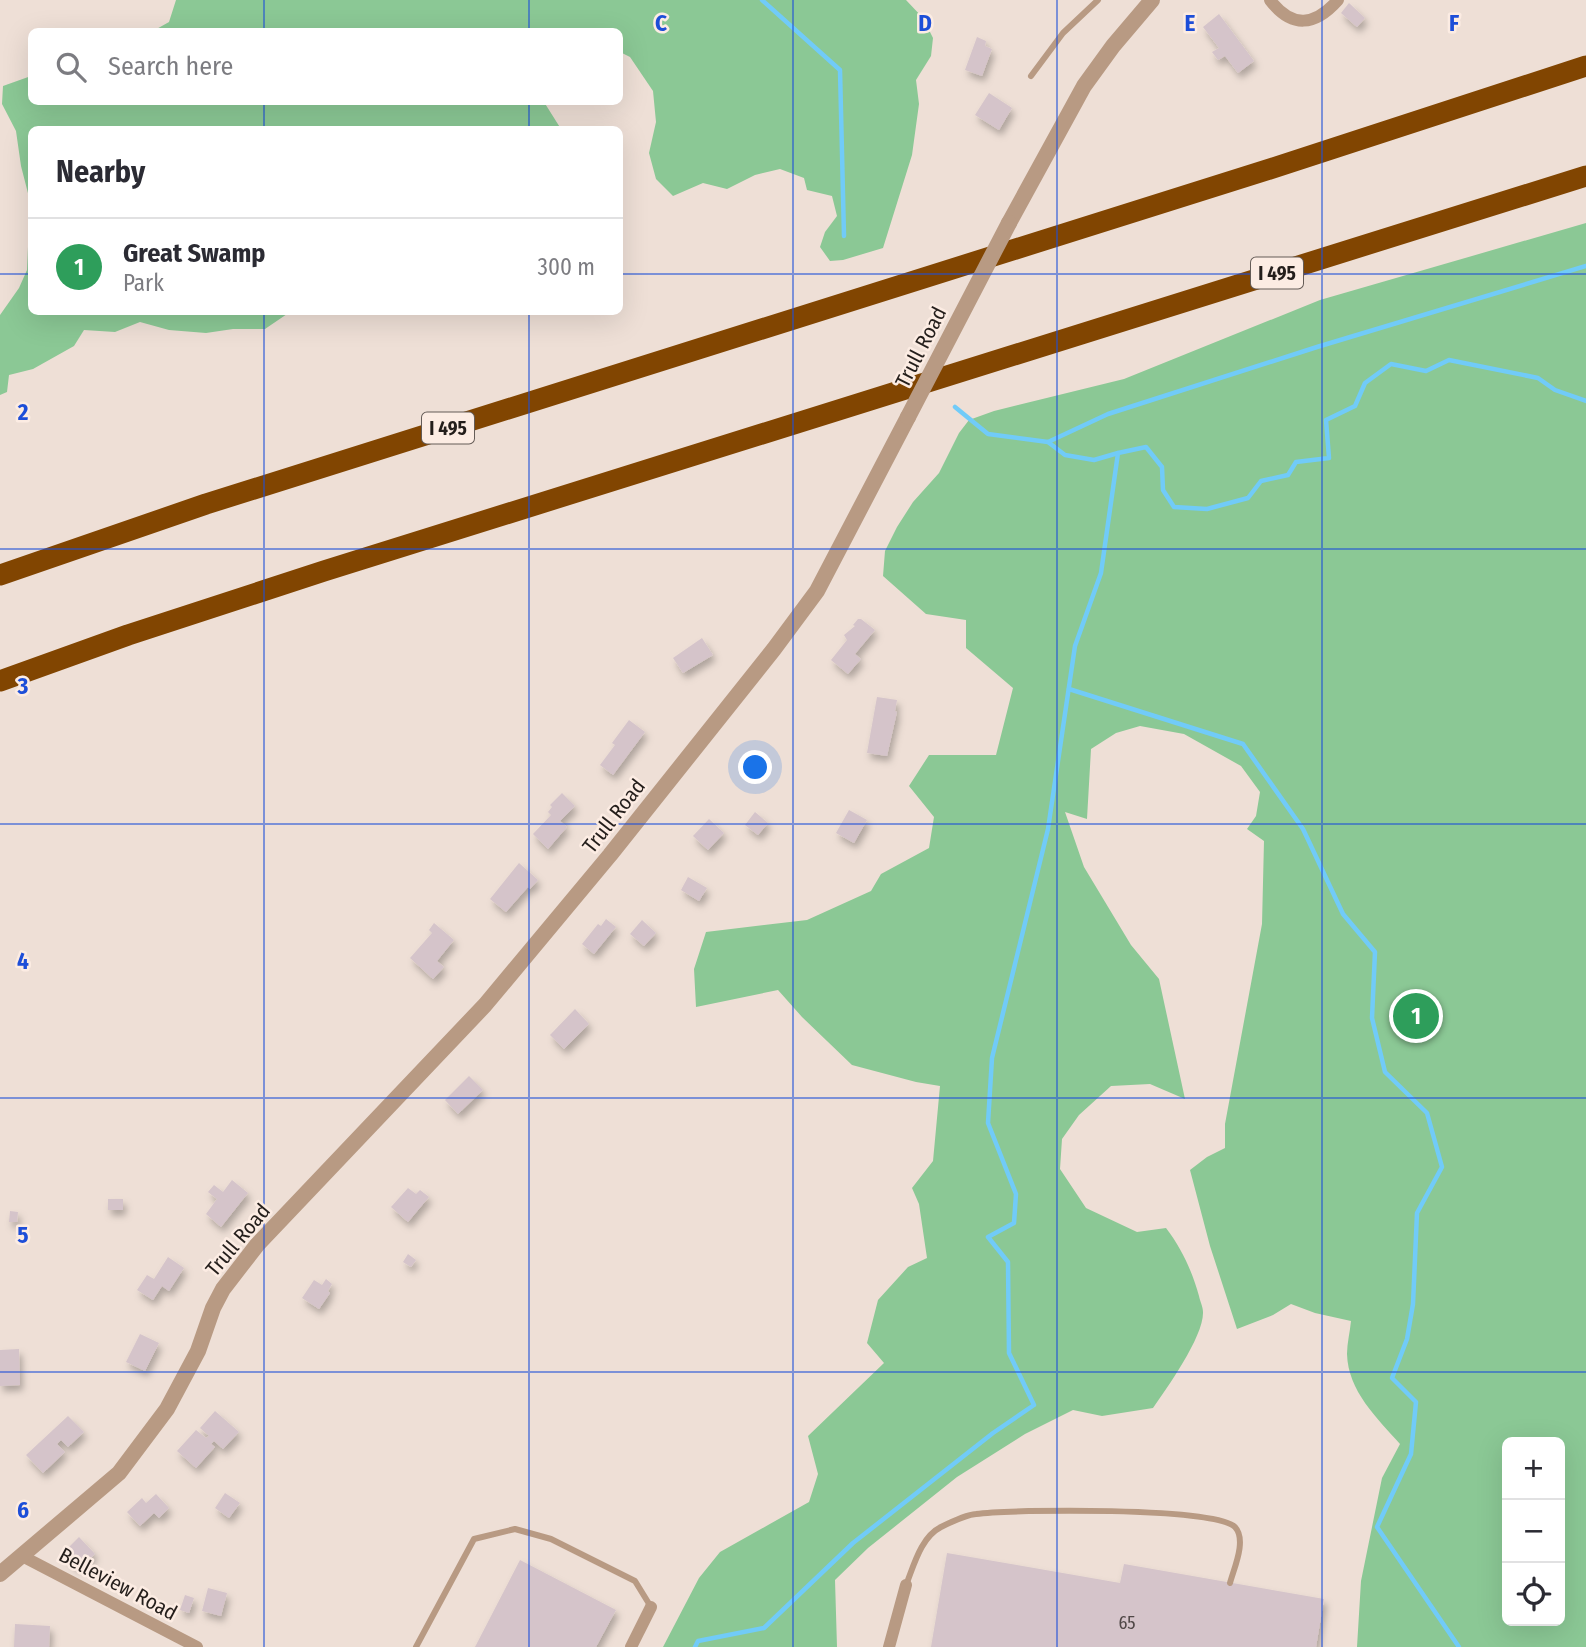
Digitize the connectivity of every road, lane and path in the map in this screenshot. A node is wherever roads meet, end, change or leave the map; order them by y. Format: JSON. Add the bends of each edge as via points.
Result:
{"nodes":[{"id":1,"x":1098,"y":0,"type":"edge"},
{"id":2,"x":1152,"y":0,"type":"edge"},
{"id":3,"x":1270,"y":0,"type":"edge"},
{"id":4,"x":1338,"y":0,"type":"edge"},
{"id":5,"x":1586,"y":66,"type":"edge"},
{"id":6,"x":1031,"y":76,"type":"dead end"},
{"id":7,"x":1586,"y":176,"type":"edge"},
{"id":8,"x":0,"y":575,"type":"edge"},
{"id":9,"x":0,"y":682,"type":"edge"},
{"id":10,"x":22,"y":1556,"type":"junction"},
{"id":11,"x":0,"y":1574,"type":"edge"},
{"id":12,"x":1230,"y":1583,"type":"dead end"},
{"id":13,"x":906,"y":1585,"type":"joint"},
{"id":14,"x":651,"y":1607,"type":"joint"},
{"id":15,"x":197,"y":1647,"type":"edge"},
{"id":16,"x":416,"y":1647,"type":"edge"},
{"id":17,"x":631,"y":1647,"type":"edge"},
{"id":18,"x":889,"y":1647,"type":"edge"}],
"edges":[{"from":1,"to":6,"type":"lane","via":[[1063,33]]},
{"from":2,"to":10,"type":"street","name":"Trull Road","bridge":true,"via":[[1084,86],[817,591],[611,855],[485,1005],[257,1245],[223,1289],[198,1351],[167,1409],[119,1474]]},
{"from":3,"to":4,"type":"street","via":[[1283,15],[1302,20],[1323,16]]},
{"from":5,"to":8,"type":"highway","number":"I 495","via":[[206,504]]},
{"from":7,"to":9,"type":"highway","number":"I 495","via":[[324,571]]},
{"from":10,"to":11,"type":"street","name":"Trull Road"},
{"from":10,"to":15,"type":"street","name":"Belleview Road"},
{"from":12,"to":13,"type":"lane","via":[[1240,1539],[1236,1527],[1225,1520],[1157,1513],[1010,1511],[972,1514],[938,1528],[921,1548]]},
{"from":13,"to":18,"type":"street"},
{"from":14,"to":16,"type":"lane","via":[[635,1581],[551,1539],[515,1529],[474,1539]]},
{"from":14,"to":17,"type":"street"}]}
